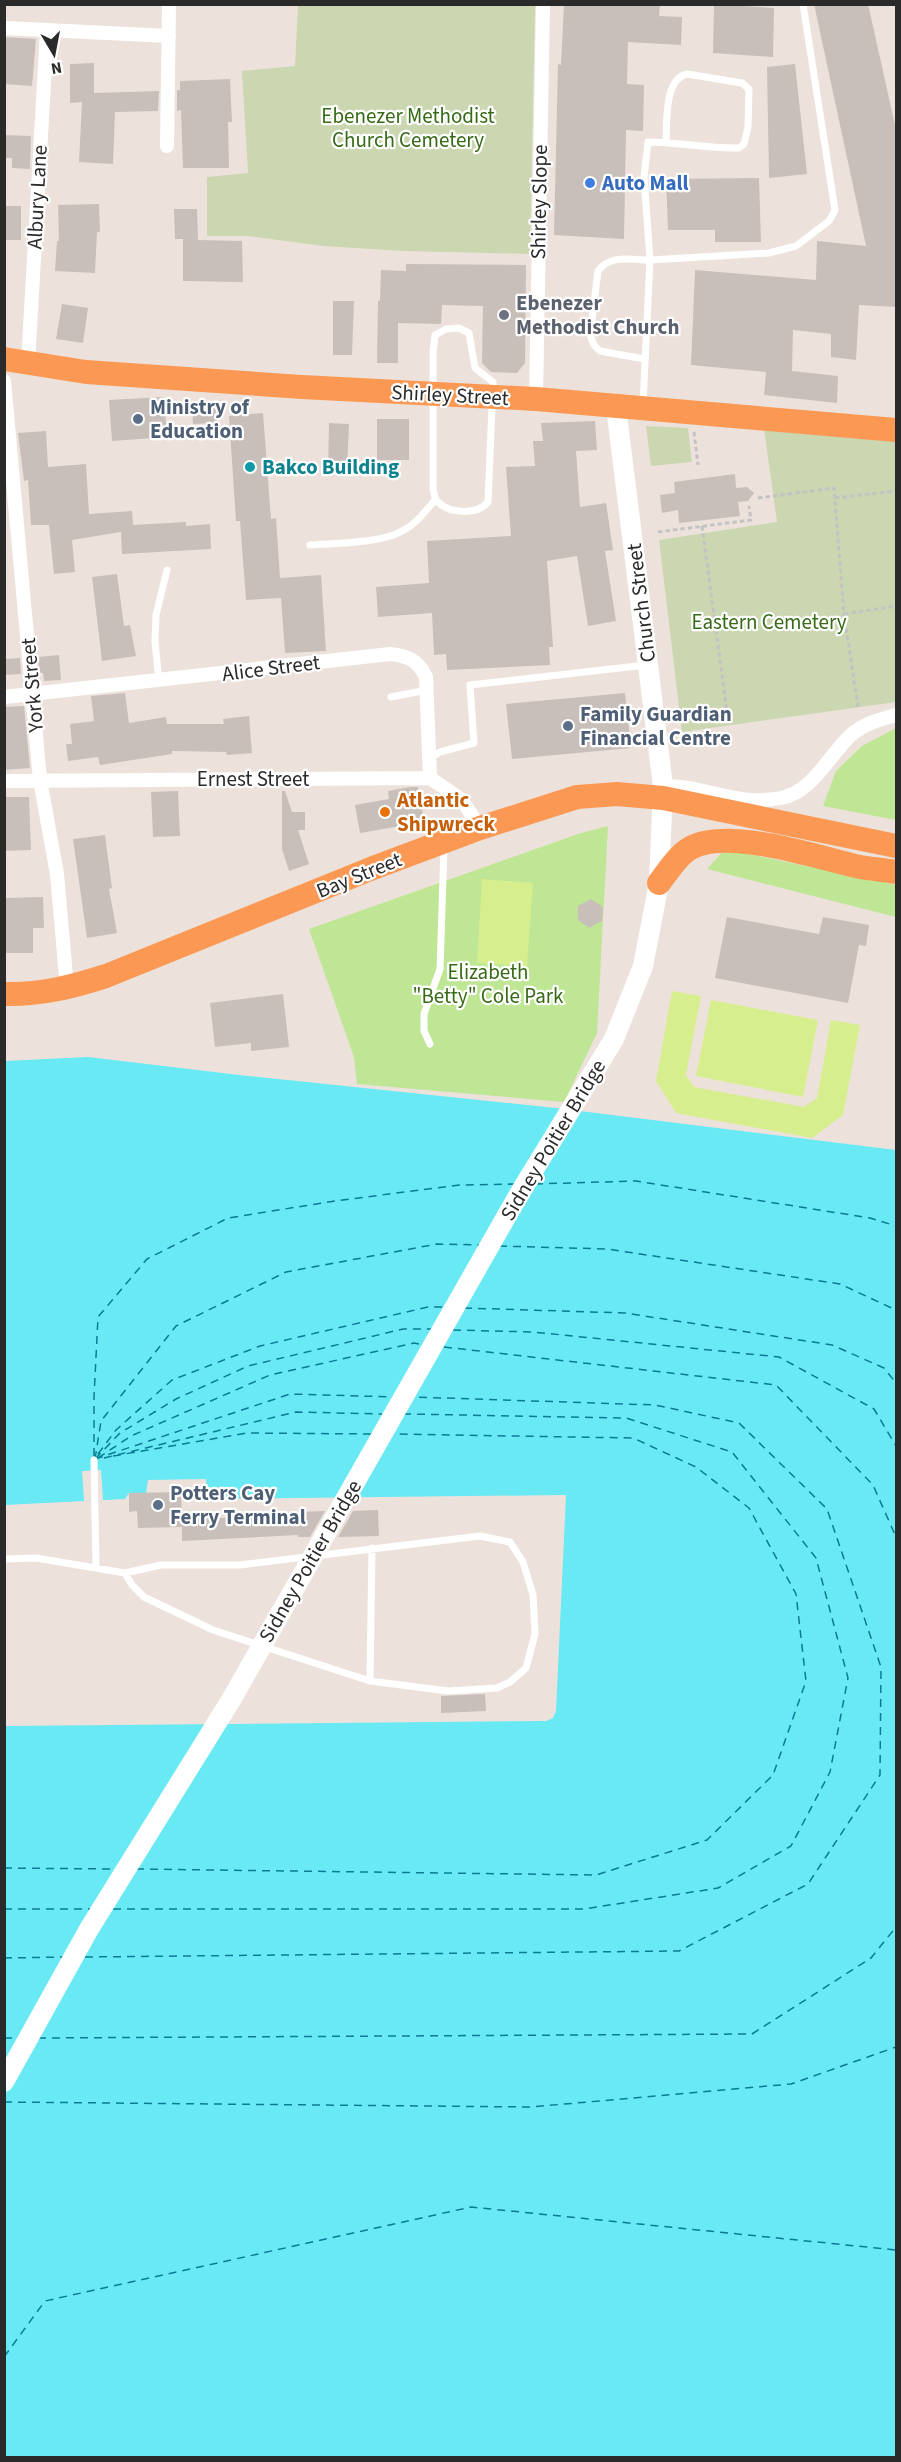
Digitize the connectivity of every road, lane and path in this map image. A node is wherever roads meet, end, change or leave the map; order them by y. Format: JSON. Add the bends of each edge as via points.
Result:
{"nodes":[{"id":1,"x":170,"y":4,"type":"edge"},
{"id":2,"x":543,"y":4,"type":"edge"},
{"id":3,"x":803,"y":4,"type":"edge"},
{"id":4,"x":4,"y":28,"type":"edge"},
{"id":5,"x":47,"y":31,"type":"junction"},
{"id":6,"x":169,"y":36,"type":"junction"},
{"id":7,"x":666,"y":142,"type":"junction"},
{"id":8,"x":167,"y":146,"type":"dead end"},
{"id":9,"x":650,"y":260,"type":"junction"},
{"id":10,"x":4,"y":359,"type":"edge"},
{"id":11,"x":644,"y":359,"type":"junction"},
{"id":12,"x":28,"y":363,"type":"junction"},
{"id":13,"x":4,"y":381,"type":"edge"},
{"id":14,"x":433,"y":394,"type":"junction"},
{"id":15,"x":492,"y":397,"type":"junction"},
{"id":16,"x":536,"y":399,"type":"junction"},
{"id":17,"x":616,"y":407,"type":"junction"},
{"id":18,"x":643,"y":409,"type":"junction"},
{"id":19,"x":693,"y":425,"type":"dead end"},
{"id":20,"x":897,"y":430,"type":"edge"},
{"id":21,"x":698,"y":465,"type":"dead end"},
{"id":22,"x":897,"y":491,"type":"edge"},
{"id":23,"x":758,"y":498,"type":"dead end"},
{"id":24,"x":835,"y":498,"type":"junction"},
{"id":25,"x":435,"y":500,"type":"junction"},
{"id":26,"x":749,"y":506,"type":"dead end"},
{"id":27,"x":702,"y":526,"type":"junction"},
{"id":28,"x":658,"y":532,"type":"dead end"},
{"id":29,"x":310,"y":545,"type":"dead end"},
{"id":30,"x":167,"y":570,"type":"dead end"},
{"id":31,"x":897,"y":606,"type":"edge"},
{"id":32,"x":844,"y":614,"type":"junction"},
{"id":33,"x":648,"y":665,"type":"junction"},
{"id":34,"x":159,"y":681,"type":"junction"},
{"id":35,"x":427,"y":690,"type":"junction"},
{"id":36,"x":33,"y":695,"type":"junction"},
{"id":37,"x":391,"y":697,"type":"dead end"},
{"id":38,"x":4,"y":698,"type":"edge"},
{"id":39,"x":858,"y":706,"type":"dead end"},
{"id":40,"x":897,"y":715,"type":"edge"},
{"id":41,"x":729,"y":726,"type":"dead end"},
{"id":42,"x":429,"y":759,"type":"junction"},
{"id":43,"x":430,"y":778,"type":"junction"},
{"id":44,"x":40,"y":780,"type":"junction"},
{"id":45,"x":4,"y":781,"type":"edge"},
{"id":46,"x":663,"y":792,"type":"junction"},
{"id":47,"x":480,"y":828,"type":"junction"},
{"id":48,"x":444,"y":842,"type":"junction"},
{"id":49,"x":897,"y":846,"type":"edge"},
{"id":50,"x":897,"y":872,"type":"edge"},
{"id":51,"x":659,"y":883,"type":"junction"},
{"id":52,"x":67,"y":988,"type":"junction"},
{"id":53,"x":4,"y":994,"type":"edge"},
{"id":54,"x":430,"y":1044,"type":"dead end"},
{"id":55,"x":94,"y":1460,"type":"dead end"},
{"id":56,"x":372,"y":1548,"type":"junction"},
{"id":57,"x":4,"y":1559,"type":"edge"},
{"id":58,"x":96,"y":1567,"type":"junction"},
{"id":59,"x":125,"y":1573,"type":"junction"},
{"id":60,"x":370,"y":1681,"type":"junction"},
{"id":61,"x":4,"y":2082,"type":"edge"}],
"edges":[{"from":1,"to":6,"type":"street"},
{"from":2,"to":16,"type":"street","name":"Shirley Slope"},
{"from":3,"to":9,"type":"lane","via":[[836,210],[829,221],[796,246],[769,253]]},
{"from":4,"to":5,"type":"street"},
{"from":5,"to":6,"type":"street"},
{"from":5,"to":12,"type":"street","name":"Albury Lane"},
{"from":6,"to":8,"type":"street"},
{"from":7,"to":7,"type":"lane","via":[[672,83],[679,76],[742,83],[749,88],[748,127],[744,144],[739,148]]},
{"from":7,"to":9,"type":"lane","via":[[648,142],[644,177]]},
{"from":9,"to":11,"type":"lane"},
{"from":9,"to":11,"type":"lane","via":[[611,260],[603,264],[598,272],[590,335],[600,351]]},
{"from":10,"to":12,"type":"highway","name":"Shirley Street"},
{"from":11,"to":18,"type":"lane"},
{"from":12,"to":14,"type":"highway","name":"Shirley Street","via":[[86,372]]},
{"from":13,"to":36,"type":"street","name":"York Street"},
{"from":14,"to":15,"type":"highway","name":"Shirley Street"},
{"from":14,"to":15,"type":"lane","via":[[435,335],[459,328],[469,333],[474,368],[493,382]]},
{"from":14,"to":25,"type":"lane"},
{"from":15,"to":16,"type":"highway","name":"Shirley Street"},
{"from":15,"to":25,"type":"lane","via":[[488,502],[472,511],[453,510]]},
{"from":16,"to":17,"type":"highway","name":"Shirley Street"},
{"from":17,"to":18,"type":"highway","name":"Shirley Street"},
{"from":17,"to":33,"type":"main road","name":"Church Street"},
{"from":18,"to":20,"type":"highway","name":"Shirley Street"},
{"from":19,"to":21,"type":"path"},
{"from":22,"to":24,"type":"path"},
{"from":23,"to":24,"type":"path","via":[[834,488]]},
{"from":24,"to":32,"type":"path"},
{"from":25,"to":29,"type":"lane","via":[[399,534]]},
{"from":26,"to":27,"type":"path","via":[[751,520]]},
{"from":27,"to":28,"type":"path"},
{"from":27,"to":41,"type":"path"},
{"from":30,"to":34,"type":"lane","via":[[156,615]]},
{"from":31,"to":32,"type":"path"},
{"from":32,"to":39,"type":"path"},
{"from":33,"to":42,"type":"lane","via":[[470,685],[474,743]]},
{"from":33,"to":46,"type":"main road","name":"Church Street"},
{"from":34,"to":35,"type":"street","name":"Alice Street","via":[[390,654],[408,656],[421,665]]},
{"from":34,"to":36,"type":"street","name":"Alice Street"},
{"from":35,"to":37,"type":"lane"},
{"from":35,"to":42,"type":"street","name":"Alice Street"},
{"from":36,"to":38,"type":"street","name":"Alice Street"},
{"from":36,"to":44,"type":"street","name":"York Street"},
{"from":40,"to":46,"type":"street","via":[[852,733],[804,788],[782,798],[748,800],[680,786]]},
{"from":42,"to":43,"type":"street","name":"Alice Street"},
{"from":43,"to":44,"type":"street","name":"Ernest Street"},
{"from":43,"to":47,"type":"street","via":[[462,800]]},
{"from":44,"to":45,"type":"street","name":"Ernest Street"},
{"from":44,"to":52,"type":"street","name":"York Street","via":[[57,874]]},
{"from":46,"to":47,"type":"highway","name":"Bay Street","via":[[577,797]]},
{"from":46,"to":49,"type":"highway","name":"Bay Street"},
{"from":46,"to":51,"type":"main road","name":"Church Street"},
{"from":47,"to":48,"type":"highway","name":"Bay Street"},
{"from":48,"to":52,"type":"highway","name":"Bay Street","via":[[139,964]]},
{"from":48,"to":54,"type":"lane","via":[[440,969],[424,1014],[424,1031]]},
{"from":50,"to":51,"type":"highway","via":[[762,844],[723,841],[701,843],[685,852]]},
{"from":51,"to":61,"type":"main road","name":"Sidney Poitier Bridge","via":[[643,966],[614,1039],[500,1229],[231,1700],[90,1929]]},
{"from":52,"to":53,"type":"highway","name":"Bay Street"},
{"from":55,"to":58,"type":"lane"},
{"from":56,"to":59,"type":"lane","via":[[240,1565],[161,1565]]},
{"from":56,"to":60,"type":"lane"},
{"from":56,"to":60,"type":"lane","via":[[480,1536],[510,1542],[523,1562],[533,1595],[535,1634],[526,1668],[497,1688],[448,1691]]},
{"from":57,"to":58,"type":"lane","via":[[36,1558]]},
{"from":58,"to":59,"type":"lane"},
{"from":59,"to":60,"type":"lane","via":[[144,1597],[213,1630]]}]}
